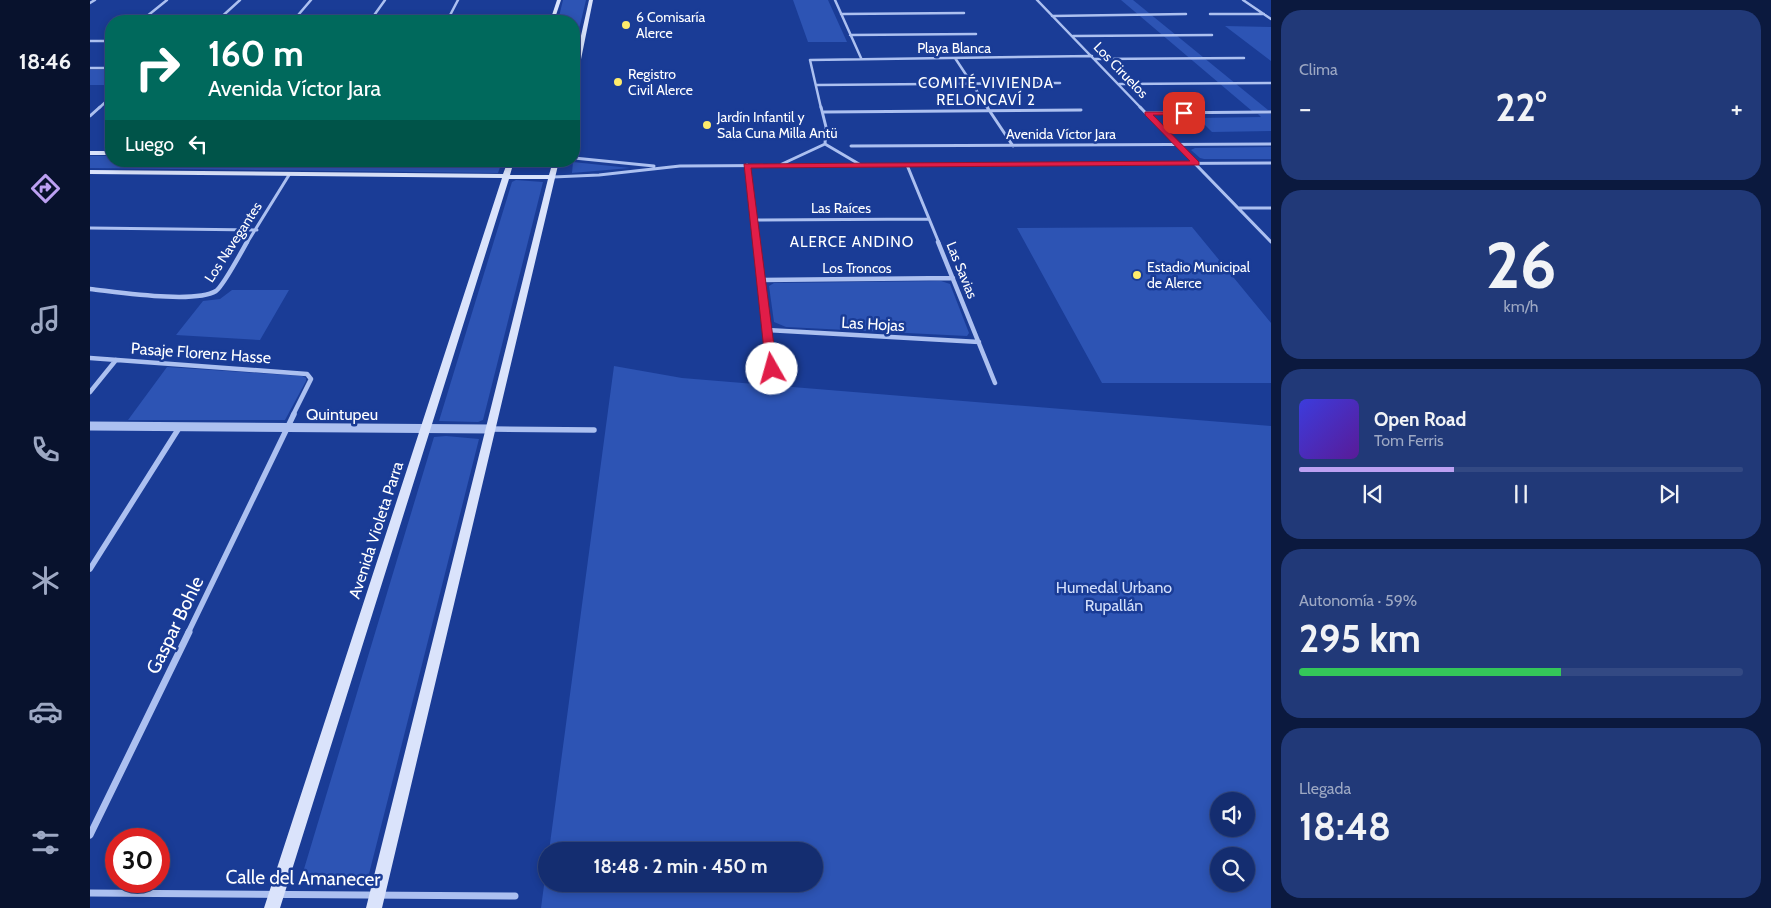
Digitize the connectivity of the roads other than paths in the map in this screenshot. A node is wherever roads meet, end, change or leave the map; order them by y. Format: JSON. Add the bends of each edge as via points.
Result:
{"nodes":[{"id":1,"x":95,"y":0,"type":"edge"},
{"id":2,"x":167,"y":0,"type":"edge"},
{"id":3,"x":240,"y":0,"type":"edge"},
{"id":4,"x":311,"y":0,"type":"edge"},
{"id":5,"x":384,"y":0,"type":"edge"},
{"id":6,"x":458,"y":0,"type":"edge"},
{"id":7,"x":559,"y":0,"type":"edge"},
{"id":8,"x":591,"y":0,"type":"edge"},
{"id":9,"x":835,"y":0,"type":"edge"},
{"id":10,"x":1037,"y":0,"type":"edge"},
{"id":11,"x":1243,"y":0,"type":"edge"},
{"id":12,"x":90,"y":3,"type":"edge"},
{"id":13,"x":964,"y":13,"type":"dead end"},
{"id":14,"x":841,"y":14,"type":"junction"},
{"id":15,"x":1186,"y":14,"type":"dead end"},
{"id":16,"x":1210,"y":14,"type":"dead end"},
{"id":17,"x":1264,"y":14,"type":"junction"},
{"id":18,"x":148,"y":15,"type":"edge"},
{"id":19,"x":224,"y":15,"type":"edge"},
{"id":20,"x":298,"y":15,"type":"edge"},
{"id":21,"x":374,"y":15,"type":"edge"},
{"id":22,"x":450,"y":15,"type":"edge"},
{"id":23,"x":554,"y":15,"type":"edge"},
{"id":24,"x":1052,"y":16,"type":"junction"},
{"id":25,"x":1271,"y":19,"type":"edge"},
{"id":26,"x":976,"y":34,"type":"dead end"},
{"id":27,"x":850,"y":35,"type":"junction"},
{"id":28,"x":1212,"y":35,"type":"dead end"},
{"id":29,"x":1073,"y":36,"type":"junction"},
{"id":30,"x":90,"y":41,"type":"edge"},
{"id":31,"x":105,"y":41,"type":"edge"},
{"id":32,"x":580,"y":45,"type":"edge"},
{"id":33,"x":861,"y":58,"type":"junction"},
{"id":34,"x":955,"y":58,"type":"junction"},
{"id":35,"x":1093,"y":58,"type":"junction"},
{"id":36,"x":1244,"y":58,"type":"dead end"},
{"id":37,"x":90,"y":68,"type":"edge"},
{"id":38,"x":105,"y":68,"type":"edge"},
{"id":39,"x":1060,"y":83,"type":"dead end"},
{"id":40,"x":1271,"y":83,"type":"edge"},
{"id":41,"x":972,"y":84,"type":"junction"},
{"id":42,"x":1119,"y":84,"type":"junction"},
{"id":43,"x":816,"y":85,"type":"junction"},
{"id":44,"x":105,"y":102,"type":"edge"},
{"id":45,"x":1081,"y":110,"type":"dead end"},
{"id":46,"x":990,"y":111,"type":"junction"},
{"id":47,"x":824,"y":112,"type":"junction"},
{"id":48,"x":1271,"y":112,"type":"edge"},
{"id":49,"x":1147,"y":113,"type":"junction"},
{"id":50,"x":90,"y":116,"type":"edge"},
{"id":51,"x":825,"y":144,"type":"junction"},
{"id":52,"x":1271,"y":144,"type":"edge"},
{"id":53,"x":1178,"y":145,"type":"junction"},
{"id":54,"x":851,"y":146,"type":"dead end"},
{"id":55,"x":1014,"y":146,"type":"junction"},
{"id":56,"x":90,"y":152,"type":"edge"},
{"id":57,"x":105,"y":153,"type":"edge"},
{"id":58,"x":580,"y":159,"type":"edge"},
{"id":59,"x":1196,"y":163,"type":"junction"},
{"id":60,"x":1271,"y":163,"type":"edge"},
{"id":61,"x":779,"y":165,"type":"junction"},
{"id":62,"x":862,"y":165,"type":"junction"},
{"id":63,"x":907,"y":165,"type":"junction"},
{"id":64,"x":747,"y":166,"type":"junction"},
{"id":65,"x":509,"y":167,"type":"edge"},
{"id":66,"x":554,"y":167,"type":"edge"},
{"id":67,"x":667,"y":167,"type":"junction"},
{"id":68,"x":90,"y":172,"type":"edge"},
{"id":69,"x":289,"y":175,"type":"junction"},
{"id":70,"x":506,"y":176,"type":"junction"},
{"id":71,"x":552,"y":176,"type":"junction"},
{"id":72,"x":1238,"y":208,"type":"junction"},
{"id":73,"x":1271,"y":208,"type":"edge"},
{"id":74,"x":929,"y":219,"type":"junction"},
{"id":75,"x":753,"y":220,"type":"junction"},
{"id":76,"x":90,"y":228,"type":"edge"},
{"id":77,"x":257,"y":230,"type":"junction"},
{"id":78,"x":1271,"y":242,"type":"edge"},
{"id":79,"x":953,"y":278,"type":"junction"},
{"id":80,"x":761,"y":280,"type":"junction"},
{"id":81,"x":90,"y":290,"type":"edge"},
{"id":82,"x":767,"y":330,"type":"junction"},
{"id":83,"x":978,"y":342,"type":"junction"},
{"id":84,"x":90,"y":358,"type":"edge"},
{"id":85,"x":116,"y":360,"type":"junction"},
{"id":86,"x":772,"y":369,"type":"dead end"},
{"id":87,"x":310,"y":376,"type":"joint"},
{"id":88,"x":995,"y":383,"type":"dead end"},
{"id":89,"x":90,"y":392,"type":"edge"},
{"id":90,"x":90,"y":426,"type":"edge"},
{"id":91,"x":179,"y":427,"type":"junction"},
{"id":92,"x":286,"y":428,"type":"junction"},
{"id":93,"x":425,"y":429,"type":"junction"},
{"id":94,"x":491,"y":429,"type":"junction"},
{"id":95,"x":594,"y":430,"type":"dead end"},
{"id":96,"x":90,"y":569,"type":"edge"},
{"id":97,"x":90,"y":835,"type":"edge"},
{"id":98,"x":90,"y":893,"type":"edge"},
{"id":99,"x":276,"y":894,"type":"junction"},
{"id":100,"x":378,"y":895,"type":"junction"},
{"id":101,"x":515,"y":896,"type":"dead end"},
{"id":102,"x":272,"y":908,"type":"edge"},
{"id":103,"x":374,"y":908,"type":"edge"}],
"edges":[{"from":1,"to":12,"type":"street"},
{"from":2,"to":18,"type":"street"},
{"from":3,"to":19,"type":"street"},
{"from":4,"to":20,"type":"street"},
{"from":5,"to":21,"type":"street"},
{"from":6,"to":22,"type":"street"},
{"from":7,"to":23,"type":"main road"},
{"from":8,"to":32,"type":"main road"},
{"from":9,"to":14,"type":"street"},
{"from":10,"to":24,"type":"street","name":"Los Ciruelos"},
{"from":11,"to":17,"type":"street"},
{"from":13,"to":14,"type":"street"},
{"from":14,"to":27,"type":"street"},
{"from":15,"to":24,"type":"street"},
{"from":16,"to":17,"type":"street"},
{"from":17,"to":25,"type":"street"},
{"from":24,"to":29,"type":"street","name":"Los Ciruelos"},
{"from":26,"to":27,"type":"street"},
{"from":27,"to":33,"type":"street"},
{"from":28,"to":29,"type":"street"},
{"from":29,"to":35,"type":"street","name":"Los Ciruelos"},
{"from":30,"to":31,"type":"street"},
{"from":33,"to":34,"type":"street","name":"Playa Blanca"},
{"from":33,"to":43,"type":"street","name":"Playa Blanca","via":[[817,58],[809,61]]},
{"from":34,"to":35,"type":"street","name":"Playa Blanca"},
{"from":34,"to":41,"type":"street"},
{"from":35,"to":36,"type":"street","name":"Playa Blanca"},
{"from":35,"to":42,"type":"street","name":"Los Ciruelos"},
{"from":37,"to":38,"type":"street"},
{"from":39,"to":41,"type":"street"},
{"from":40,"to":42,"type":"street"},
{"from":41,"to":43,"type":"street"},
{"from":41,"to":46,"type":"street"},
{"from":42,"to":49,"type":"street","name":"Los Ciruelos"},
{"from":43,"to":47,"type":"street"},
{"from":44,"to":50,"type":"street"},
{"from":45,"to":46,"type":"street"},
{"from":46,"to":47,"type":"street"},
{"from":46,"to":55,"type":"street"},
{"from":47,"to":51,"type":"street"},
{"from":48,"to":49,"type":"street"},
{"from":49,"to":53,"type":"street","name":"Los Ciruelos"},
{"from":51,"to":61,"type":"street"},
{"from":51,"to":62,"type":"street"},
{"from":52,"to":53,"type":"street","name":"Avenida Víctor Jara"},
{"from":53,"to":55,"type":"street","name":"Avenida Víctor Jara"},
{"from":53,"to":59,"type":"street","name":"Los Ciruelos"},
{"from":54,"to":55,"type":"street","name":"Avenida Víctor Jara"},
{"from":56,"to":57,"type":"main road"},
{"from":58,"to":67,"type":"street","name":"Avenida Víctor Jara"},
{"from":59,"to":60,"type":"street","name":"Avenida Víctor Jara"},
{"from":59,"to":63,"type":"street","name":"Avenida Víctor Jara"},
{"from":59,"to":72,"type":"street","name":"Los Ciruelos"},
{"from":61,"to":62,"type":"street","name":"Avenida Víctor Jara"},
{"from":61,"to":64,"type":"street","name":"Avenida Víctor Jara"},
{"from":62,"to":63,"type":"street","name":"Avenida Víctor Jara"},
{"from":63,"to":74,"type":"street","name":"Las Savias"},
{"from":64,"to":67,"type":"street","name":"Avenida Víctor Jara"},
{"from":64,"to":75,"type":"street"},
{"from":65,"to":70,"type":"main road","name":"Avenida Violeta Parra"},
{"from":66,"to":71,"type":"main road"},
{"from":67,"to":71,"type":"street","name":"Avenida Víctor Jara","via":[[599,175]]},
{"from":68,"to":69,"type":"main road"},
{"from":69,"to":70,"type":"main road"},
{"from":69,"to":77,"type":"street","name":"Los Navegantes"},
{"from":70,"to":71,"type":"main road"},
{"from":70,"to":93,"type":"main road","name":"Avenida Violeta Parra"},
{"from":71,"to":94,"type":"main road"},
{"from":72,"to":73,"type":"street"},
{"from":72,"to":78,"type":"street","name":"Los Ciruelos"},
{"from":74,"to":75,"type":"street","name":"Las Raíces"},
{"from":74,"to":79,"type":"street","name":"Las Savias"},
{"from":75,"to":80,"type":"street"},
{"from":76,"to":77,"type":"street"},
{"from":77,"to":81,"type":"street","name":"Los Navegantes","via":[[218,290],[210,294]]},
{"from":79,"to":80,"type":"street","name":"Los Troncos"},
{"from":79,"to":83,"type":"street","name":"Las Savias"},
{"from":80,"to":82,"type":"street"},
{"from":82,"to":83,"type":"street","name":"Las Hojas"},
{"from":82,"to":86,"type":"street"},
{"from":83,"to":88,"type":"street","name":"Las Savias"},
{"from":84,"to":85,"type":"street","name":"Pasaje Florenz Hasse"},
{"from":85,"to":87,"type":"street","name":"Pasaje Florenz Hasse"},
{"from":85,"to":89,"type":"street"},
{"from":87,"to":92,"type":"street","name":"Gaspar Bohle"},
{"from":90,"to":91,"type":"street","name":"Quintupeu"},
{"from":91,"to":92,"type":"street","name":"Quintupeu"},
{"from":91,"to":96,"type":"street"},
{"from":92,"to":93,"type":"street","name":"Quintupeu"},
{"from":92,"to":97,"type":"street","name":"Gaspar Bohle"},
{"from":93,"to":94,"type":"street","name":"Quintupeu"},
{"from":93,"to":99,"type":"main road","name":"Avenida Violeta Parra"},
{"from":94,"to":95,"type":"street","name":"Quintupeu"},
{"from":94,"to":100,"type":"main road"},
{"from":98,"to":99,"type":"street","name":"Calle del Amanecer"},
{"from":99,"to":100,"type":"street","name":"Calle del Amanecer"},
{"from":99,"to":102,"type":"main road","name":"Avenida Violeta Parra"},
{"from":100,"to":101,"type":"street","name":"Calle del Amanecer"},
{"from":100,"to":103,"type":"main road"}]}
